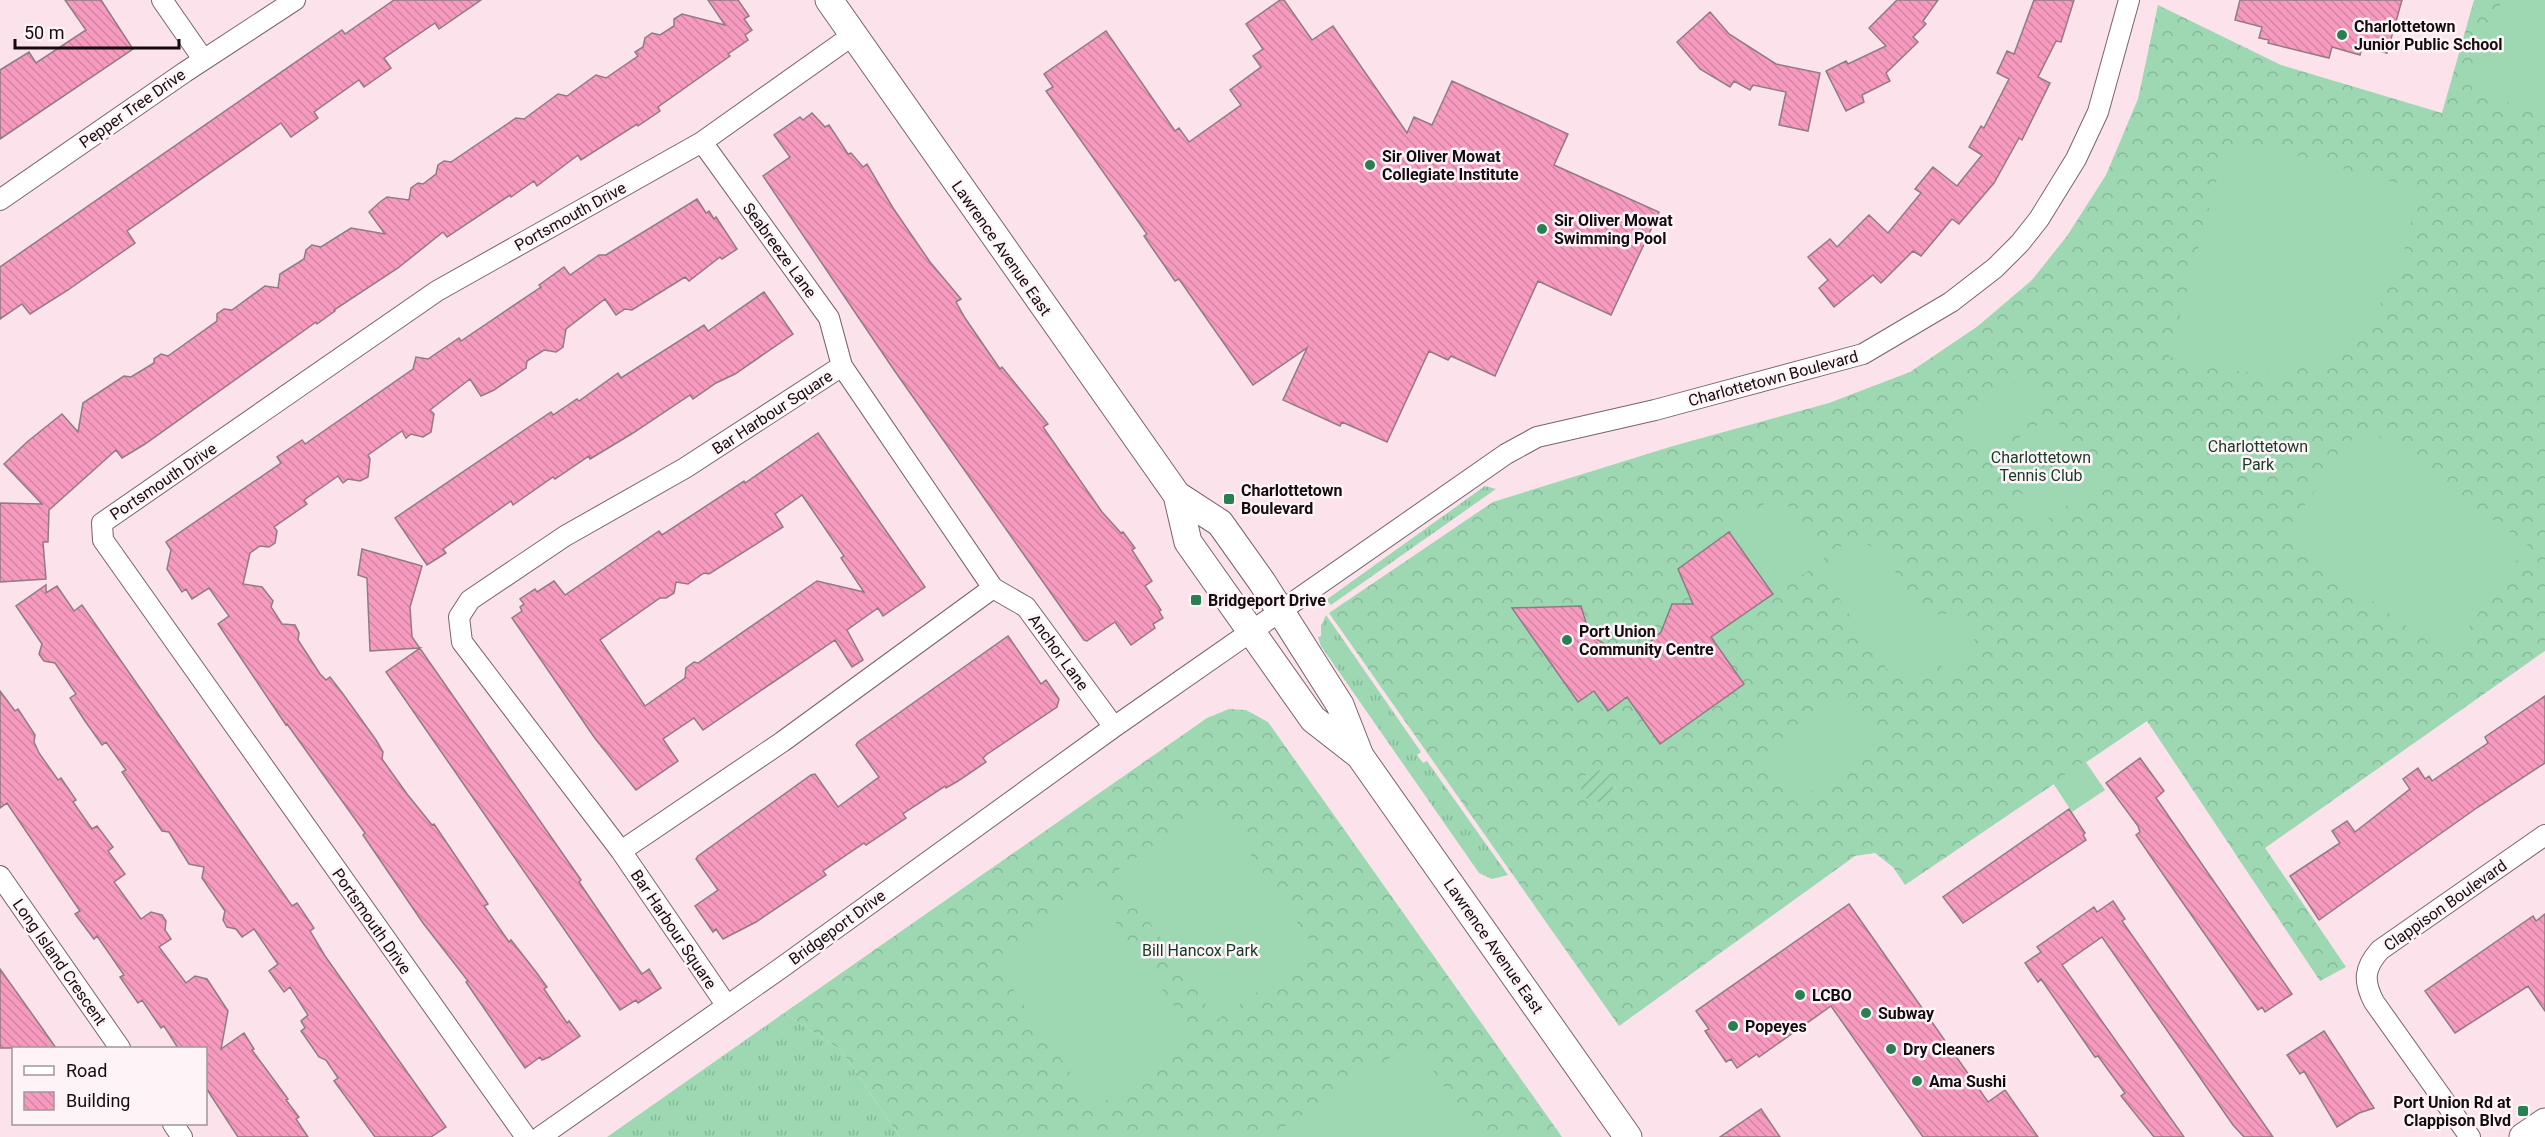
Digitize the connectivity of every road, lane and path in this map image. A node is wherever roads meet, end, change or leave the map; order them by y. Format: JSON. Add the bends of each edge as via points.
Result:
{"nodes":[{"id":1,"x":162,"y":0,"type":"edge"},
{"id":2,"x":295,"y":0,"type":"edge"},
{"id":3,"x":829,"y":0,"type":"edge"},
{"id":4,"x":2129,"y":0,"type":"edge"},
{"id":5,"x":853,"y":35,"type":"junction"},
{"id":6,"x":203,"y":59,"type":"junction"},
{"id":7,"x":702,"y":142,"type":"junction"},
{"id":8,"x":0,"y":200,"type":"edge"},
{"id":9,"x":843,"y":366,"type":"junction"},
{"id":10,"x":1177,"y":495,"type":"junction"},
{"id":11,"x":993,"y":588,"type":"junction"},
{"id":12,"x":1280,"y":611,"type":"junction"},
{"id":13,"x":1252,"y":632,"type":"junction"},
{"id":14,"x":1114,"y":727,"type":"junction"},
{"id":15,"x":1360,"y":756,"type":"junction"},
{"id":16,"x":2545,"y":835,"type":"edge"},
{"id":17,"x":621,"y":851,"type":"junction"},
{"id":18,"x":0,"y":876,"type":"edge"},
{"id":19,"x":727,"y":1006,"type":"junction"},
{"id":20,"x":119,"y":1047,"type":"edge"},
{"id":21,"x":2545,"y":1122,"type":"edge"},
{"id":22,"x":526,"y":1137,"type":"edge"},
{"id":23,"x":540,"y":1137,"type":"edge"},
{"id":24,"x":1629,"y":1137,"type":"edge"},
{"id":25,"x":2470,"y":1137,"type":"edge"},
{"id":26,"x":2523,"y":1137,"type":"edge"}],
"edges":[{"from":1,"to":6,"type":"street"},
{"from":2,"to":6,"type":"street","name":"Pepper Tree Drive"},
{"from":3,"to":5,"type":"main road","name":"Lawrence Avenue East"},
{"from":4,"to":12,"type":"street","name":"Charlottetown Boulevard","via":[[2098,112],[2076,159],[2020,243],[1952,302],[1863,354],[1537,437],[1490,464]]},
{"from":5,"to":7,"type":"street","name":"Portsmouth Drive"},
{"from":5,"to":10,"type":"main road","name":"Lawrence Avenue East"},
{"from":6,"to":8,"type":"street","name":"Pepper Tree Drive"},
{"from":7,"to":9,"type":"street","name":"Seabreeze Lane","via":[[829,318]]},
{"from":7,"to":22,"type":"street","name":"Portsmouth Drive","via":[[437,291],[102,523],[103,540]]},
{"from":9,"to":11,"type":"street","name":"Bar Harbour Square"},
{"from":9,"to":17,"type":"street","name":"Bar Harbour Square","via":[[685,468],[565,536],[470,600],[459,618],[462,642]]},
{"from":10,"to":12,"type":"main road","name":"Lawrence Avenue East","via":[[1220,523]]},
{"from":10,"to":13,"type":"main road","name":"Lawrence Avenue East","via":[[1188,542]]},
{"from":11,"to":14,"type":"street","name":"Anchor Lane","via":[[1026,607]]},
{"from":11,"to":17,"type":"street","name":"Bar Harbour Square","via":[[782,742]]},
{"from":12,"to":13,"type":"street","name":"Bridgeport Drive"},
{"from":12,"to":15,"type":"main road","name":"Lawrence Avenue East","via":[[1340,705]]},
{"from":13,"to":14,"type":"street","name":"Bridgeport Drive"},
{"from":13,"to":15,"type":"main road","name":"Lawrence Avenue East","via":[[1313,719]]},
{"from":14,"to":19,"type":"street","name":"Bridgeport Drive"},
{"from":15,"to":24,"type":"main road","name":"Lawrence Avenue East"},
{"from":16,"to":25,"type":"street","name":"Clappison Boulevard","via":[[2380,950],[2367,970],[2366,986],[2374,1002]]},
{"from":17,"to":19,"type":"street","name":"Bar Harbour Square"},
{"from":18,"to":20,"type":"street","name":"Long Island Crescent"},
{"from":19,"to":23,"type":"street","name":"Bridgeport Drive"},
{"from":21,"to":26,"type":"main road"}]}
